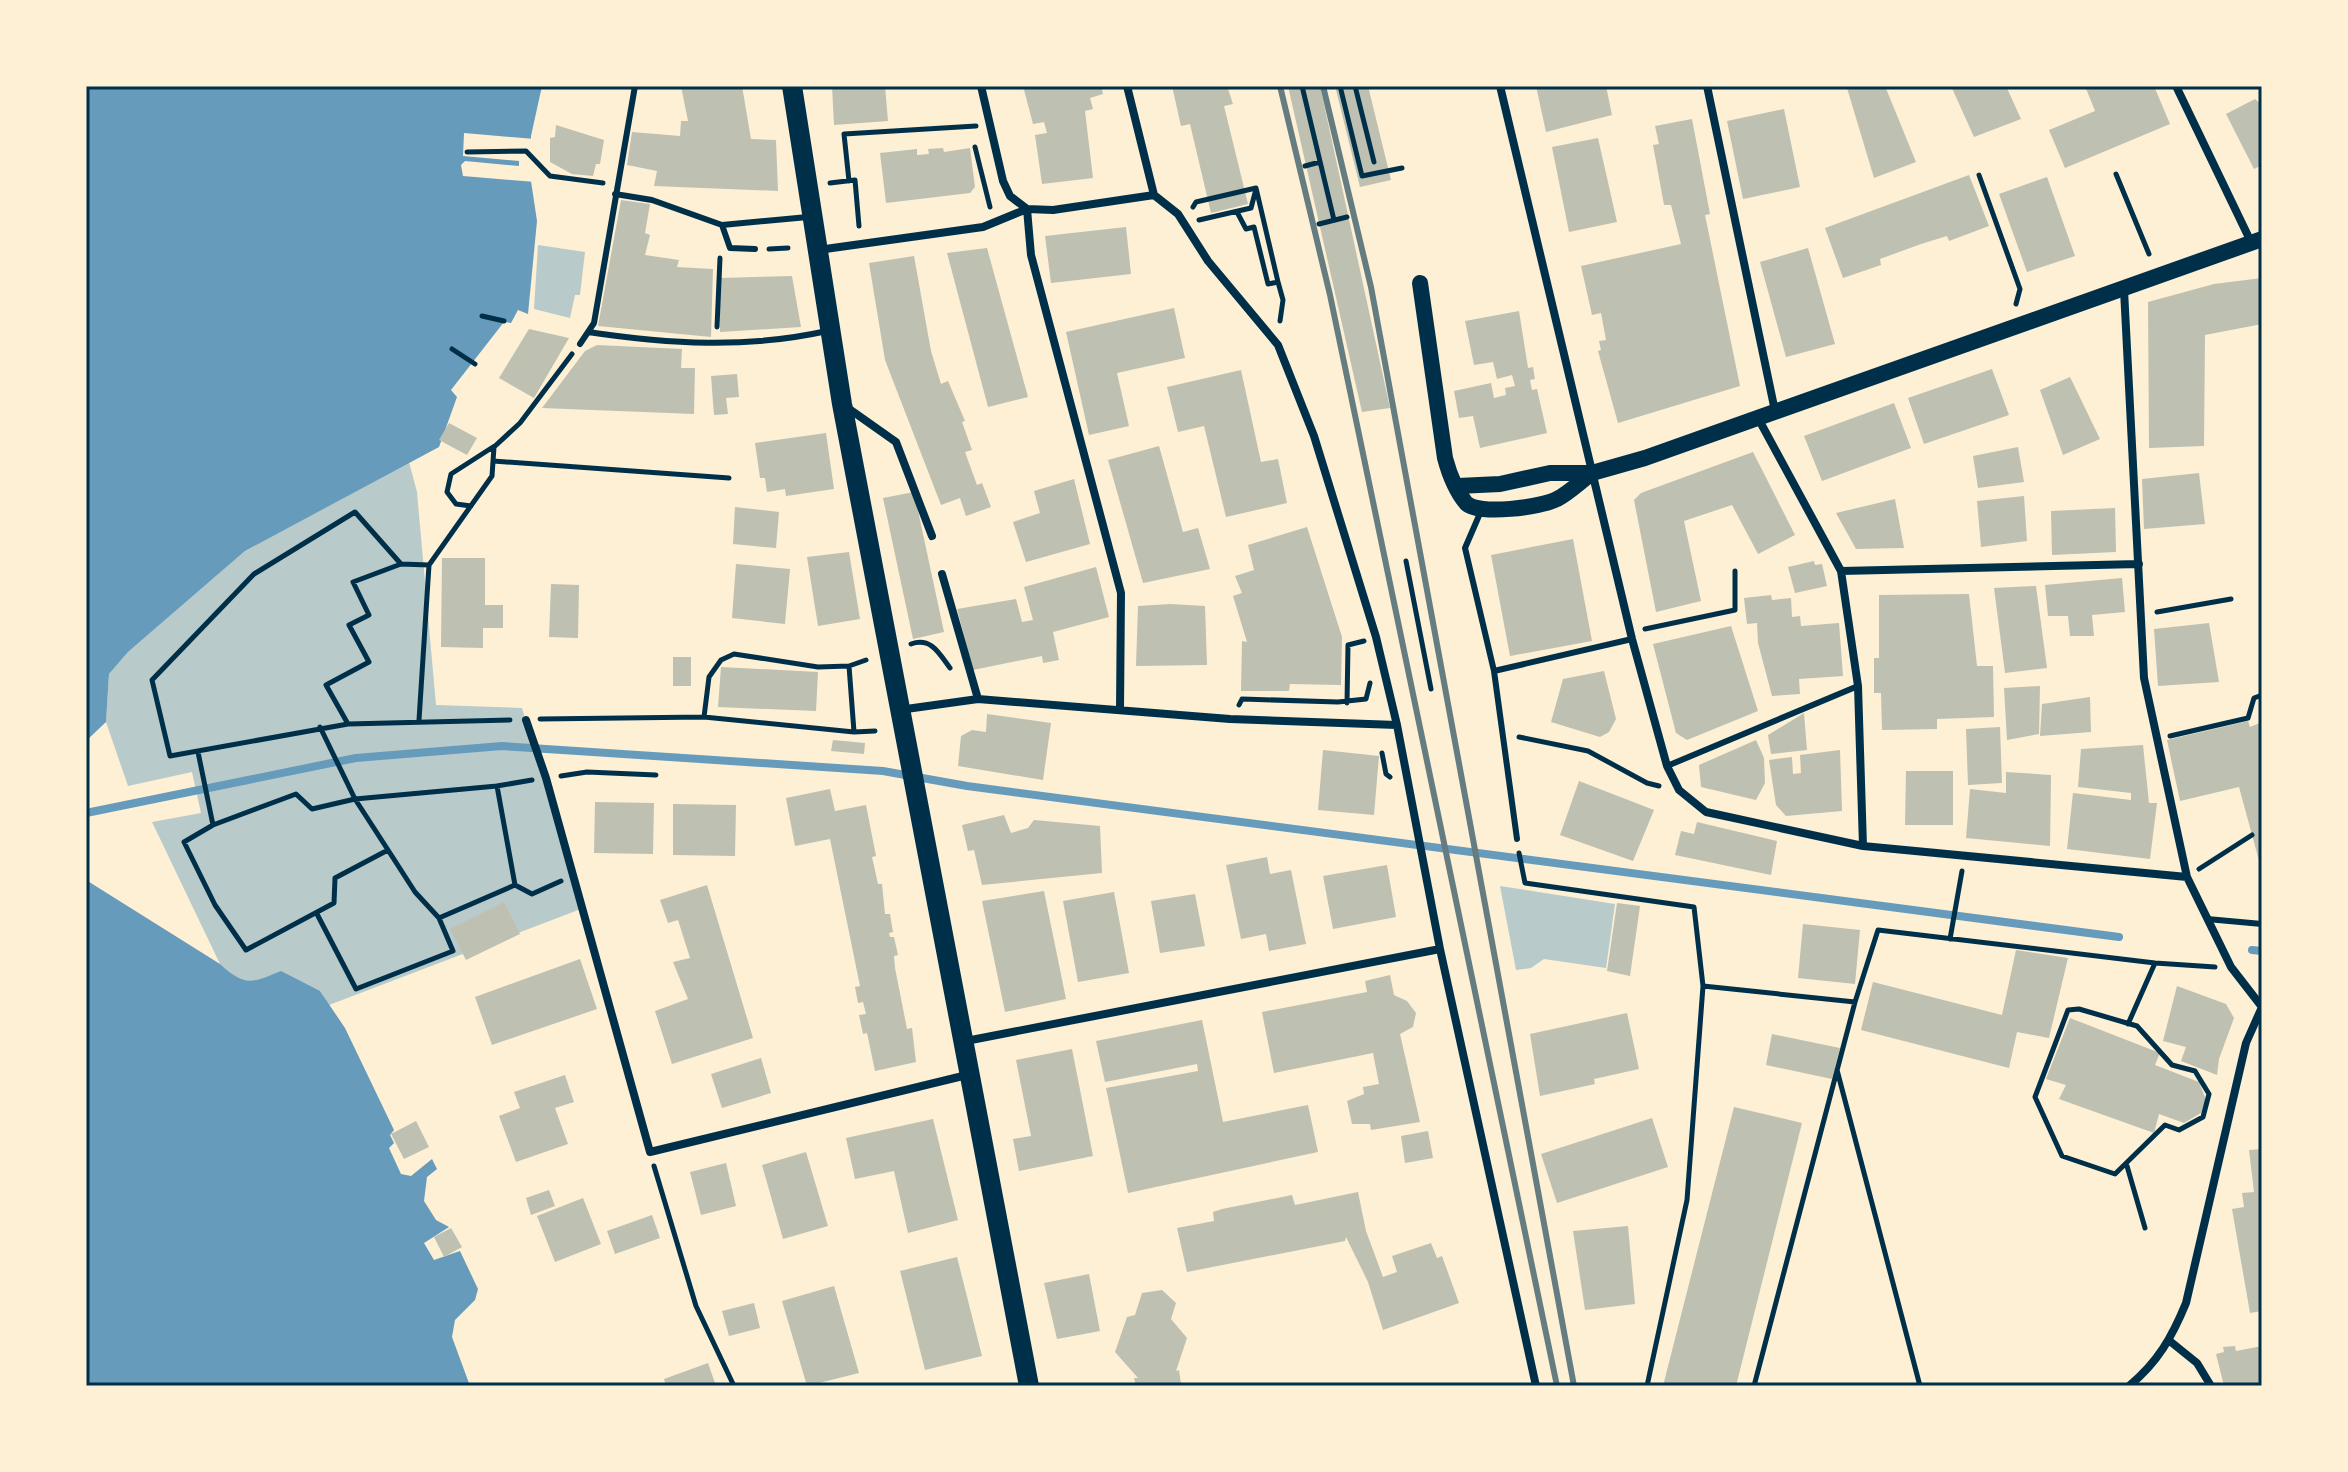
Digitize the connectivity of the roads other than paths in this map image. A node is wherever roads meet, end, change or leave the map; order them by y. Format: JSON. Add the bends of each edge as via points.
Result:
{"nodes":[{"id":1,"x":635,"y":86,"type":"edge"},
{"id":2,"x":792,"y":86,"type":"edge"},
{"id":3,"x":981,"y":86,"type":"edge"},
{"id":4,"x":1127,"y":86,"type":"edge"},
{"id":5,"x":1500,"y":86,"type":"edge"},
{"id":6,"x":1707,"y":86,"type":"edge"},
{"id":7,"x":2176,"y":86,"type":"edge"},
{"id":8,"x":615,"y":194,"type":"junction"},
{"id":9,"x":1154,"y":195,"type":"junction"},
{"id":10,"x":1027,"y":209,"type":"junction"},
{"id":11,"x":812,"y":217,"type":"junction"},
{"id":12,"x":722,"y":225,"type":"junction"},
{"id":13,"x":2257,"y":241,"type":"edge"},
{"id":14,"x":755,"y":249,"type":"dead end"},
{"id":15,"x":817,"y":250,"type":"junction"},
{"id":16,"x":1420,"y":283,"type":"dead end"},
{"id":17,"x":2124,"y":290,"type":"junction"},
{"id":18,"x":830,"y":331,"type":"junction"},
{"id":19,"x":588,"y":332,"type":"junction"},
{"id":20,"x":580,"y":344,"type":"road end"},
{"id":21,"x":842,"y":404,"type":"junction"},
{"id":22,"x":1775,"y":412,"type":"junction"},
{"id":23,"x":1758,"y":418,"type":"junction"},
{"id":24,"x":1592,"y":473,"type":"junction"},
{"id":25,"x":1458,"y":486,"type":"junction"},
{"id":26,"x":1482,"y":510,"type":"junction"},
{"id":27,"x":932,"y":536,"type":"dead end"},
{"id":28,"x":2139,"y":564,"type":"junction"},
{"id":29,"x":1841,"y":571,"type":"junction"},
{"id":30,"x":942,"y":574,"type":"dead end"},
{"id":31,"x":1631,"y":635,"type":"junction"},
{"id":32,"x":1494,"y":671,"type":"junction"},
{"id":33,"x":1858,"y":686,"type":"junction"},
{"id":34,"x":978,"y":699,"type":"junction"},
{"id":35,"x":1120,"y":709,"type":"junction"},
{"id":36,"x":899,"y":710,"type":"junction"},
{"id":37,"x":526,"y":720,"type":"road end"},
{"id":38,"x":1397,"y":725,"type":"junction"},
{"id":39,"x":1667,"y":766,"type":"junction"},
{"id":40,"x":1517,"y":839,"type":"road end"},
{"id":41,"x":1863,"y":846,"type":"junction"},
{"id":42,"x":2187,"y":877,"type":"junction"},
{"id":43,"x":2207,"y":919,"type":"junction"},
{"id":44,"x":2262,"y":924,"type":"edge"},
{"id":45,"x":1440,"y":949,"type":"junction"},
{"id":46,"x":2262,"y":1007,"type":"edge"},
{"id":47,"x":965,"y":1041,"type":"junction"},
{"id":48,"x":972,"y":1074,"type":"junction"},
{"id":49,"x":2171,"y":1342,"type":"junction"},
{"id":50,"x":1029,"y":1386,"type":"edge"},
{"id":51,"x":1536,"y":1386,"type":"edge"},
{"id":52,"x":2129,"y":1386,"type":"edge"},
{"id":53,"x":2211,"y":1386,"type":"edge"}],
"edges":[{"from":1,"to":8,"type":"lane"},
{"from":2,"to":11,"type":"main road"},
{"from":3,"to":10,"type":"street","via":[[1003,181],[1010,196]]},
{"from":4,"to":9,"type":"street"},
{"from":5,"to":24,"type":"street"},
{"from":6,"to":22,"type":"street"},
{"from":7,"to":13,"type":"street"},
{"from":8,"to":12,"type":"lane","via":[[652,200]]},
{"from":8,"to":19,"type":"lane","via":[[594,323]]},
{"from":9,"to":10,"type":"street"},
{"from":9,"to":38,"type":"street","via":[[1184,223],[1208,261],[1278,345],[1314,436],[1376,637]]},
{"from":10,"to":15,"type":"street","via":[[983,227]]},
{"from":10,"to":35,"type":"street","via":[[1031,255],[1121,593]]},
{"from":11,"to":12,"type":"lane"},
{"from":11,"to":15,"type":"main road"},
{"from":12,"to":14,"type":"lane","via":[[730,248]]},
{"from":13,"to":17,"type":"main road"},
{"from":15,"to":18,"type":"main road"},
{"from":16,"to":25,"type":"main road","via":[[1445,458]]},
{"from":17,"to":22,"type":"main road"},
{"from":17,"to":28,"type":"street"},
{"from":18,"to":19,"type":"lane","via":[[717,344],[670,344]]},
{"from":18,"to":21,"type":"main road"},
{"from":19,"to":20,"type":"lane"},
{"from":21,"to":27,"type":"street","via":[[896,442]]},
{"from":21,"to":36,"type":"main road"},
{"from":22,"to":23,"type":"main road"},
{"from":23,"to":24,"type":"main road"},
{"from":23,"to":29,"type":"street"},
{"from":24,"to":25,"type":"main road","via":[[1550,473]]},
{"from":24,"to":26,"type":"main road","via":[[1556,500]]},
{"from":24,"to":31,"type":"street"},
{"from":25,"to":26,"type":"main road","via":[[1466,502]]},
{"from":26,"to":32,"type":"lane","via":[[1465,548]]},
{"from":28,"to":29,"type":"street"},
{"from":28,"to":42,"type":"street","via":[[2144,678]]},
{"from":29,"to":33,"type":"street"},
{"from":30,"to":34,"type":"street"},
{"from":31,"to":32,"type":"lane"},
{"from":31,"to":39,"type":"street"},
{"from":32,"to":40,"type":"lane"},
{"from":33,"to":39,"type":"lane"},
{"from":33,"to":41,"type":"street"},
{"from":34,"to":35,"type":"street"},
{"from":34,"to":36,"type":"street"},
{"from":35,"to":38,"type":"street"},
{"from":36,"to":47,"type":"main road"},
{"from":37,"to":48,"type":"street","via":[[650,1152]]},
{"from":38,"to":45,"type":"street"},
{"from":39,"to":41,"type":"street","via":[[1679,790],[1706,812]]},
{"from":41,"to":42,"type":"street"},
{"from":42,"to":43,"type":"street"},
{"from":43,"to":44,"type":"lane"},
{"from":43,"to":46,"type":"street","via":[[2231,967]]},
{"from":45,"to":47,"type":"street"},
{"from":45,"to":51,"type":"street"},
{"from":46,"to":49,"type":"street","via":[[2246,1043],[2186,1303]]},
{"from":47,"to":48,"type":"main road"},
{"from":48,"to":50,"type":"main road"},
{"from":49,"to":52,"type":"street"},
{"from":49,"to":53,"type":"street","via":[[2197,1363]]}]}
